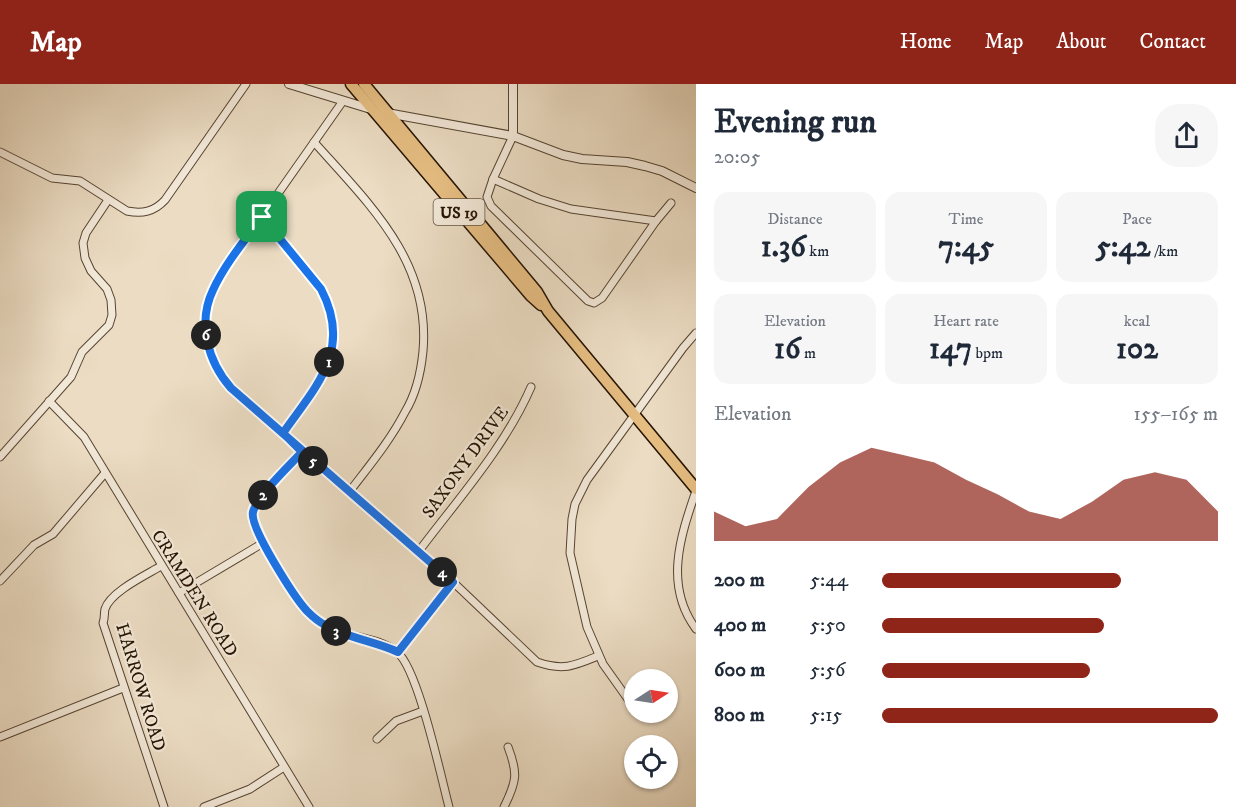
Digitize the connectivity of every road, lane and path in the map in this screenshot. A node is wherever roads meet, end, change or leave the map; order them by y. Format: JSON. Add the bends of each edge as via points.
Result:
{"nodes":[{"id":1,"x":246,"y":84,"type":"edge"},
{"id":2,"x":289,"y":84,"type":"edge"},
{"id":3,"x":351,"y":84,"type":"edge"},
{"id":4,"x":364,"y":84,"type":"edge"},
{"id":5,"x":513,"y":84,"type":"edge"},
{"id":6,"x":344,"y":101,"type":"junction"},
{"id":7,"x":374,"y":110,"type":"junction"},
{"id":8,"x":390,"y":114,"type":"junction"},
{"id":9,"x":513,"y":136,"type":"junction"},
{"id":10,"x":314,"y":142,"type":"junction"},
{"id":11,"x":0,"y":152,"type":"edge"},
{"id":12,"x":493,"y":179,"type":"junction"},
{"id":13,"x":696,"y":188,"type":"edge"},
{"id":14,"x":108,"y":200,"type":"junction"},
{"id":15,"x":671,"y":203,"type":"dead end"},
{"id":16,"x":262,"y":217,"type":"junction"},
{"id":17,"x":656,"y":221,"type":"junction"},
{"id":18,"x":548,"y":311,"type":"junction"},
{"id":19,"x":696,"y":333,"type":"edge"},
{"id":20,"x":531,"y":387,"type":"dead end"},
{"id":21,"x":49,"y":401,"type":"junction"},
{"id":22,"x":634,"y":414,"type":"junction"},
{"id":23,"x":283,"y":433,"type":"junction"},
{"id":24,"x":302,"y":452,"type":"junction"},
{"id":25,"x":0,"y":458,"type":"edge"},
{"id":26,"x":105,"y":472,"type":"junction"},
{"id":27,"x":350,"y":491,"type":"junction"},
{"id":28,"x":695,"y":492,"type":"edge"},
{"id":29,"x":263,"y":543,"type":"junction"},
{"id":30,"x":419,"y":551,"type":"junction"},
{"id":31,"x":161,"y":566,"type":"junction"},
{"id":32,"x":0,"y":581,"type":"edge"},
{"id":33,"x":453,"y":582,"type":"junction"},
{"id":34,"x":179,"y":593,"type":"junction"},
{"id":35,"x":696,"y":629,"type":"edge"},
{"id":36,"x":398,"y":652,"type":"junction"},
{"id":37,"x":598,"y":656,"type":"junction"},
{"id":38,"x":123,"y":688,"type":"junction"},
{"id":39,"x":624,"y":693,"type":"edge"},
{"id":40,"x":423,"y":711,"type":"junction"},
{"id":41,"x":0,"y":737,"type":"edge"},
{"id":42,"x":377,"y":739,"type":"dead end"},
{"id":43,"x":508,"y":747,"type":"dead end"},
{"id":44,"x":284,"y":767,"type":"junction"},
{"id":45,"x":164,"y":807,"type":"edge"},
{"id":46,"x":204,"y":807,"type":"edge"},
{"id":47,"x":309,"y":807,"type":"edge"},
{"id":48,"x":449,"y":807,"type":"edge"},
{"id":49,"x":504,"y":807,"type":"edge"}],
"edges":[{"from":1,"to":14,"type":"street","via":[[160,206],[136,213]]},
{"from":2,"to":6,"type":"street"},
{"from":3,"to":7,"type":"main road","number":"US 19"},
{"from":4,"to":8,"type":"main road","number":"US 19"},
{"from":5,"to":9,"type":"street"},
{"from":6,"to":7,"type":"street"},
{"from":6,"to":10,"type":"street"},
{"from":7,"to":8,"type":"street"},
{"from":7,"to":18,"type":"main road","number":"US 19","via":[[531,296]]},
{"from":8,"to":9,"type":"street"},
{"from":8,"to":18,"type":"main road","number":"US 19","via":[[537,292]]},
{"from":9,"to":12,"type":"street"},
{"from":9,"to":13,"type":"street","via":[[563,155],[645,166]]},
{"from":10,"to":16,"type":"street"},
{"from":10,"to":27,"type":"street","via":[[375,211],[401,248],[418,288],[424,331],[417,383],[406,411]]},
{"from":11,"to":14,"type":"street","via":[[52,178],[80,181]]},
{"from":12,"to":17,"type":"street","via":[[571,209]]},
{"from":12,"to":17,"type":"street","via":[[487,197],[490,206],[594,303],[602,298]]},
{"from":14,"to":21,"type":"street","via":[[83,243],[91,271],[107,289],[112,315],[109,325],[82,352],[71,377]]},
{"from":15,"to":17,"type":"street"},
{"from":16,"to":23,"type":"street","via":[[321,289],[333,322],[331,356],[324,375]]},
{"from":16,"to":23,"type":"street","via":[[212,291],[207,347],[231,388]]},
{"from":18,"to":22,"type":"main road","number":"US 19"},
{"from":19,"to":22,"type":"street"},
{"from":20,"to":30,"type":"street","name":"SAXONY DRIVE","via":[[508,431]]},
{"from":21,"to":25,"type":"street"},
{"from":21,"to":26,"type":"street","name":"CRAMDEN ROAD","via":[[84,438]]},
{"from":22,"to":28,"type":"main road","number":"US 19"},
{"from":22,"to":37,"type":"street","via":[[587,480],[572,519],[572,560],[587,627]]},
{"from":23,"to":24,"type":"street"},
{"from":24,"to":27,"type":"street"},
{"from":24,"to":29,"type":"street","via":[[252,513]]},
{"from":26,"to":31,"type":"street","name":"CRAMDEN ROAD"},
{"from":26,"to":32,"type":"street","via":[[53,534],[34,545]]},
{"from":27,"to":30,"type":"street"},
{"from":28,"to":35,"type":"street","via":[[676,567],[680,599]]},
{"from":29,"to":34,"type":"street"},
{"from":29,"to":36,"type":"street","via":[[307,611],[323,624]]},
{"from":30,"to":33,"type":"street"},
{"from":31,"to":34,"type":"street","name":"CRAMDEN ROAD"},
{"from":31,"to":38,"type":"street","name":"HARROW ROAD","via":[[119,592],[105,609],[103,623]]},
{"from":33,"to":36,"type":"street"},
{"from":33,"to":37,"type":"street","via":[[537,663],[562,668]]},
{"from":34,"to":44,"type":"street","name":"CRAMDEN ROAD"},
{"from":36,"to":40,"type":"street","via":[[413,675]]},
{"from":37,"to":39,"type":"street"},
{"from":38,"to":41,"type":"street"},
{"from":38,"to":45,"type":"street","name":"HARROW ROAD"},
{"from":40,"to":42,"type":"street","via":[[396,721]]},
{"from":40,"to":48,"type":"street"},
{"from":43,"to":49,"type":"street","via":[[516,777]]},
{"from":44,"to":46,"type":"street","via":[[250,789]]},
{"from":44,"to":47,"type":"street","name":"CRAMDEN ROAD"}]}
